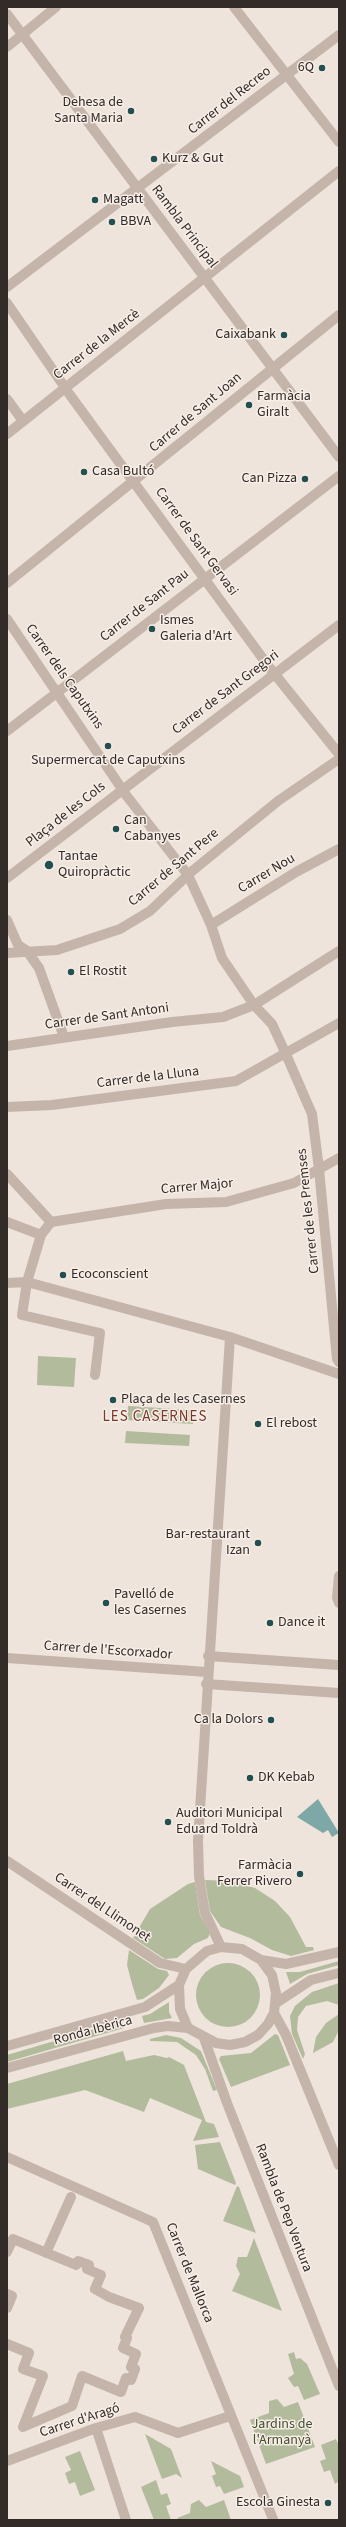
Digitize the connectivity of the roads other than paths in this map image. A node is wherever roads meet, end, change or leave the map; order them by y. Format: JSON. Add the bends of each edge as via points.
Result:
{"nodes":[{"id":1,"x":56,"y":7,"type":"edge"},
{"id":2,"x":234,"y":7,"type":"edge"},
{"id":3,"x":7,"y":14,"type":"edge"},
{"id":4,"x":22,"y":34,"type":"junction"},
{"id":5,"x":339,"y":35,"type":"edge"},
{"id":6,"x":7,"y":47,"type":"edge"},
{"id":7,"x":285,"y":76,"type":"junction"},
{"id":8,"x":339,"y":142,"type":"edge"},
{"id":9,"x":339,"y":172,"type":"edge"},
{"id":10,"x":138,"y":188,"type":"junction"},
{"id":11,"x":205,"y":279,"type":"junction"},
{"id":12,"x":7,"y":288,"type":"edge"},
{"id":13,"x":7,"y":303,"type":"edge"},
{"id":14,"x":339,"y":315,"type":"edge"},
{"id":15,"x":272,"y":368,"type":"junction"},
{"id":16,"x":65,"y":388,"type":"junction"},
{"id":17,"x":7,"y":400,"type":"edge"},
{"id":18,"x":23,"y":421,"type":"junction"},
{"id":19,"x":7,"y":434,"type":"edge"},
{"id":20,"x":339,"y":457,"type":"edge"},
{"id":21,"x":339,"y":476,"type":"edge"},
{"id":22,"x":135,"y":482,"type":"junction"},
{"id":23,"x":205,"y":578,"type":"junction"},
{"id":24,"x":7,"y":583,"type":"edge"},
{"id":25,"x":7,"y":618,"type":"edge"},
{"id":26,"x":339,"y":625,"type":"edge"},
{"id":27,"x":275,"y":674,"type":"junction"},
{"id":28,"x":57,"y":692,"type":"junction"},
{"id":29,"x":7,"y":731,"type":"edge"},
{"id":30,"x":98,"y":750,"type":"joint"},
{"id":31,"x":339,"y":754,"type":"edge"},
{"id":32,"x":339,"y":759,"type":"edge"},
{"id":33,"x":126,"y":786,"type":"junction"},
{"id":34,"x":339,"y":849,"type":"edge"},
{"id":35,"x":188,"y":875,"type":"junction"},
{"id":36,"x":7,"y":878,"type":"edge"},
{"id":37,"x":7,"y":920,"type":"edge"},
{"id":38,"x":211,"y":925,"type":"junction"},
{"id":39,"x":27,"y":951,"type":"junction"},
{"id":40,"x":339,"y":951,"type":"edge"},
{"id":41,"x":7,"y":953,"type":"edge"},
{"id":42,"x":254,"y":1004,"type":"junction"},
{"id":43,"x":339,"y":1023,"type":"edge"},
{"id":44,"x":64,"y":1037,"type":"junction"},
{"id":45,"x":7,"y":1046,"type":"edge"},
{"id":46,"x":286,"y":1057,"type":"junction"},
{"id":47,"x":7,"y":1107,"type":"edge"},
{"id":48,"x":339,"y":1158,"type":"edge"},
{"id":49,"x":319,"y":1170,"type":"junction"},
{"id":50,"x":7,"y":1174,"type":"edge"},
{"id":51,"x":7,"y":1222,"type":"edge"},
{"id":52,"x":51,"y":1222,"type":"junction"},
{"id":53,"x":41,"y":1234,"type":"junction"},
{"id":54,"x":7,"y":1282,"type":"edge"},
{"id":55,"x":27,"y":1282,"type":"junction"},
{"id":56,"x":230,"y":1337,"type":"junction"},
{"id":57,"x":339,"y":1362,"type":"edge"},
{"id":58,"x":339,"y":1374,"type":"edge"},
{"id":59,"x":95,"y":1375,"type":"dead end"},
{"id":60,"x":339,"y":1576,"type":"edge"},
{"id":61,"x":339,"y":1603,"type":"edge"},
{"id":62,"x":208,"y":1656,"type":"junction"},
{"id":63,"x":7,"y":1658,"type":"edge"},
{"id":64,"x":339,"y":1665,"type":"edge"},
{"id":65,"x":207,"y":1672,"type":"junction"},
{"id":66,"x":206,"y":1684,"type":"junction"},
{"id":67,"x":339,"y":1693,"type":"edge"},
{"id":68,"x":7,"y":1861,"type":"edge"},
{"id":69,"x":221,"y":1947,"type":"junction"},
{"id":70,"x":339,"y":1952,"type":"edge"},
{"id":71,"x":261,"y":1960,"type":"junction"},
{"id":72,"x":186,"y":1969,"type":"junction"},
{"id":73,"x":339,"y":1972,"type":"edge"},
{"id":74,"x":179,"y":1985,"type":"junction"},
{"id":75,"x":275,"y":2008,"type":"junction"},
{"id":76,"x":188,"y":2028,"type":"junction"},
{"id":77,"x":204,"y":2038,"type":"junction"},
{"id":78,"x":7,"y":2046,"type":"edge"},
{"id":79,"x":7,"y":2068,"type":"edge"},
{"id":80,"x":7,"y":2157,"type":"edge"},
{"id":81,"x":339,"y":2165,"type":"edge"},
{"id":82,"x":70,"y":2197,"type":"dead end"},
{"id":83,"x":7,"y":2252,"type":"edge"},
{"id":84,"x":46,"y":2253,"type":"junction"},
{"id":85,"x":7,"y":2294,"type":"edge"},
{"id":86,"x":7,"y":2308,"type":"edge"},
{"id":87,"x":7,"y":2344,"type":"edge"},
{"id":88,"x":339,"y":2386,"type":"edge"},
{"id":89,"x":230,"y":2416,"type":"junction"},
{"id":90,"x":96,"y":2428,"type":"junction"},
{"id":91,"x":7,"y":2461,"type":"edge"},
{"id":92,"x":273,"y":2519,"type":"dead end"},
{"id":93,"x":126,"y":2520,"type":"edge"}],
"edges":[{"from":1,"to":4,"type":"street"},
{"from":2,"to":7,"type":"street"},
{"from":3,"to":4,"type":"street","name":"Rambla Principal"},
{"from":4,"to":6,"type":"street"},
{"from":4,"to":10,"type":"street","name":"Rambla Principal"},
{"from":5,"to":7,"type":"street","name":"Carrer del Recreo"},
{"from":7,"to":8,"type":"street"},
{"from":7,"to":10,"type":"street","name":"Carrer del Recreo"},
{"from":9,"to":11,"type":"street","name":"Carrer de la Mercè"},
{"from":10,"to":11,"type":"street","name":"Rambla Principal"},
{"from":10,"to":12,"type":"street","name":"Carrer del Recreo"},
{"from":11,"to":15,"type":"street","name":"Rambla Principal"},
{"from":11,"to":16,"type":"street","name":"Carrer de la Mercè"},
{"from":13,"to":16,"type":"street","name":"Carrer de Sant Gervasi"},
{"from":14,"to":15,"type":"street","name":"Carrer de Sant Joan"},
{"from":15,"to":20,"type":"street","name":"Rambla Principal"},
{"from":15,"to":22,"type":"street","name":"Carrer de Sant Joan"},
{"from":16,"to":18,"type":"street","name":"Carrer de la Mercè"},
{"from":16,"to":22,"type":"street","name":"Carrer de Sant Gervasi"},
{"from":17,"to":18,"type":"street"},
{"from":18,"to":19,"type":"street","name":"Carrer de la Mercè"},
{"from":21,"to":23,"type":"street","name":"Carrer de Sant Pau"},
{"from":22,"to":23,"type":"street","name":"Carrer de Sant Gervasi"},
{"from":22,"to":24,"type":"street","name":"Carrer de Sant Joan"},
{"from":23,"to":27,"type":"street","name":"Carrer de Sant Gervasi"},
{"from":23,"to":28,"type":"street","name":"Carrer de Sant Pau"},
{"from":25,"to":28,"type":"street","name":"Carrer dels Caputxins"},
{"from":26,"to":27,"type":"street","name":"Carrer de Sant Gregori"},
{"from":27,"to":31,"type":"street","name":"Carrer de Sant Gervasi"},
{"from":27,"to":33,"type":"street","name":"Carrer de Sant Gregori"},
{"from":28,"to":29,"type":"street","name":"Carrer de Sant Pau"},
{"from":28,"to":30,"type":"street","name":"Carrer dels Caputxins"},
{"from":30,"to":33,"type":"street","name":"Plaça de les Cols"},
{"from":32,"to":35,"type":"street","name":"Carrer de Sant Pere","via":[[278,801]]},
{"from":33,"to":35,"type":"street","name":"Carrer de les Premses"},
{"from":33,"to":36,"type":"street","name":"Plaça de les Cols"},
{"from":34,"to":38,"type":"street","name":"Carrer Nou","via":[[296,872]]},
{"from":35,"to":38,"type":"street","name":"Carrer de les Premses"},
{"from":35,"to":39,"type":"street","name":"Carrer de Sant Pere","via":[[150,911],[120,929],[56,950]]},
{"from":37,"to":39,"type":"street","via":[[18,945]]},
{"from":38,"to":42,"type":"street","name":"Carrer de les Premses","via":[[222,958]]},
{"from":39,"to":41,"type":"street","name":"Carrer de Sant Pere"},
{"from":39,"to":44,"type":"street","via":[[39,968]]},
{"from":40,"to":42,"type":"street","name":"Carrer de Sant Antoni"},
{"from":42,"to":44,"type":"street","name":"Carrer de Sant Antoni","via":[[223,1017]]},
{"from":42,"to":46,"type":"street","name":"Carrer de les Premses","via":[[272,1024]]},
{"from":43,"to":46,"type":"street","name":"Carrer de la Lluna"},
{"from":44,"to":45,"type":"street","name":"Carrer de Sant Antoni"},
{"from":46,"to":47,"type":"street","name":"Carrer de la Lluna","via":[[236,1082],[52,1105]]},
{"from":46,"to":49,"type":"street","name":"Carrer de les Premses","via":[[312,1114]]},
{"from":48,"to":49,"type":"street","name":"Carrer Major"},
{"from":49,"to":52,"type":"street","name":"Carrer Major","via":[[294,1183],[226,1202],[166,1204]]},
{"from":49,"to":57,"type":"street","name":"Carrer de les Premses"},
{"from":50,"to":52,"type":"street"},
{"from":51,"to":53,"type":"street"},
{"from":52,"to":53,"type":"street"},
{"from":53,"to":55,"type":"street"},
{"from":54,"to":55,"type":"street"},
{"from":55,"to":56,"type":"street"},
{"from":55,"to":59,"type":"street","via":[[22,1315],[100,1333]]},
{"from":56,"to":58,"type":"street"},
{"from":56,"to":62,"type":"street"},
{"from":60,"to":61,"type":"street"},
{"from":62,"to":64,"type":"street"},
{"from":62,"to":65,"type":"street"},
{"from":63,"to":65,"type":"street","name":"Carrer de l'Escorxador"},
{"from":65,"to":66,"type":"street"},
{"from":66,"to":67,"type":"street"},
{"from":66,"to":69,"type":"street","via":[[198,1861],[205,1913]]},
{"from":68,"to":72,"type":"street","name":"Carrer del Llimonet","via":[[160,1963]]},
{"from":69,"to":71,"type":"street","via":[[242,1949]]},
{"from":69,"to":72,"type":"street","via":[[207,1952]]},
{"from":70,"to":71,"type":"street","via":[[286,1964]]},
{"from":71,"to":75,"type":"street","via":[[272,1975],[276,1993]]},
{"from":72,"to":74,"type":"street"},
{"from":73,"to":75,"type":"street","via":[[311,1980]]},
{"from":74,"to":76,"type":"street","via":[[180,2009]]},
{"from":74,"to":78,"type":"street","name":"Ronda Ibèrica","via":[[145,2007]]},
{"from":75,"to":77,"type":"street","via":[[258,2035],[245,2042],[216,2044]]},
{"from":75,"to":81,"type":"street"},
{"from":76,"to":77,"type":"street"},
{"from":76,"to":79,"type":"street","name":"Ronda Ibèrica","via":[[154,2028]]},
{"from":77,"to":88,"type":"street","name":"Rambla de Pep Ventura","via":[[227,2103]]},
{"from":80,"to":89,"type":"street","name":"Carrer de Mallorca","via":[[153,2222]]},
{"from":82,"to":84,"type":"street"},
{"from":83,"to":84,"type":"street","via":[[12,2239]]},
{"from":84,"to":87,"type":"street","via":[[76,2265],[78,2261],[89,2265],[87,2269],[101,2275],[95,2289],[139,2308],[125,2337],[127,2338],[123,2348],[136,2354],[131,2367],[135,2369],[131,2380],[126,2378],[121,2392],[82,2376],[72,2406],[23,2427],[43,2376],[23,2369],[29,2354]]},
{"from":85,"to":86,"type":"street","via":[[12,2296]]},
{"from":89,"to":90,"type":"street","name":"Carrer d'Aragó","via":[[178,2433],[135,2417]]},
{"from":89,"to":92,"type":"street","name":"Carrer de Mallorca"},
{"from":90,"to":91,"type":"street","name":"Carrer d'Aragó"},
{"from":90,"to":93,"type":"street"}]}
